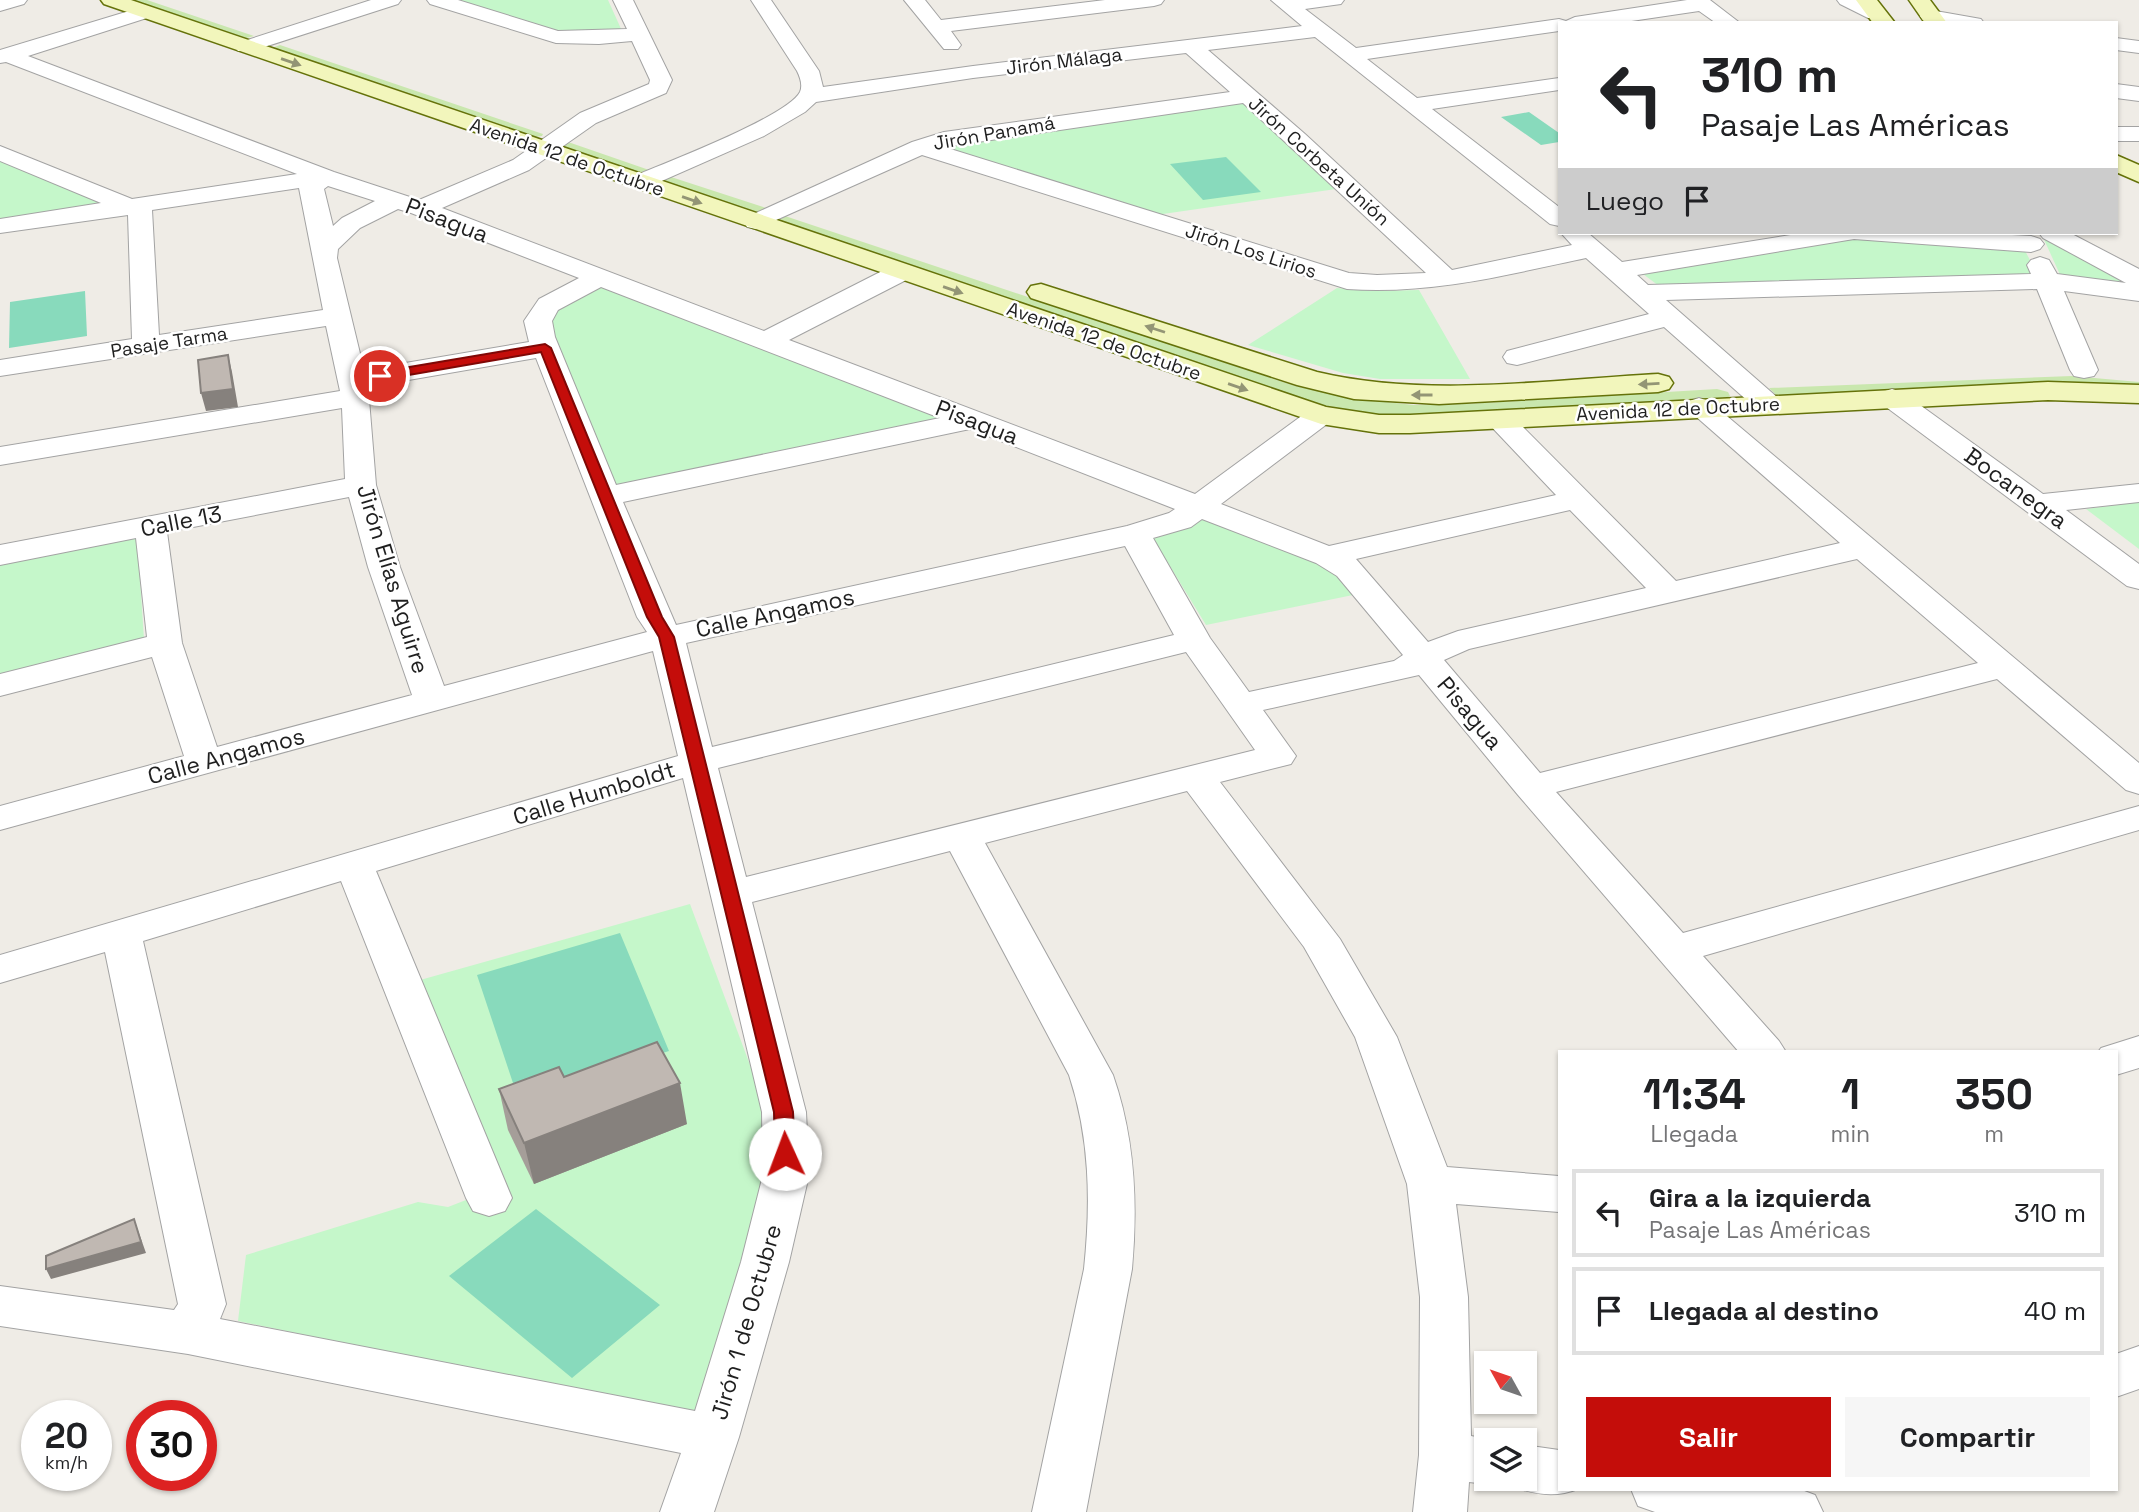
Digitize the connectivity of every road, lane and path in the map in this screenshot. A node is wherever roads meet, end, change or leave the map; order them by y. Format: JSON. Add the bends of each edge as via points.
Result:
{"nodes":[{"id":1,"x":17,"y":0,"type":"edge"},
{"id":2,"x":111,"y":0,"type":"edge"},
{"id":3,"x":391,"y":0,"type":"edge"},
{"id":4,"x":437,"y":0,"type":"edge"},
{"id":5,"x":624,"y":0,"type":"edge"},
{"id":6,"x":761,"y":0,"type":"edge"},
{"id":7,"x":914,"y":0,"type":"edge"},
{"id":8,"x":1154,"y":0,"type":"edge"},
{"id":9,"x":1334,"y":0,"type":"edge"},
{"id":10,"x":1847,"y":0,"type":"edge"},
{"id":11,"x":1700,"y":2,"type":"edge"},
{"id":12,"x":1285,"y":3,"type":"edge"},
{"id":13,"x":0,"y":5,"type":"edge"},
{"id":14,"x":156,"y":6,"type":"edge"},
{"id":15,"x":1875,"y":12,"type":"edge"},
{"id":16,"x":1928,"y":13,"type":"edge"},
{"id":17,"x":1587,"y":21,"type":"edge"},
{"id":18,"x":1727,"y":21,"type":"edge"},
{"id":19,"x":1965,"y":21,"type":"edge"},
{"id":20,"x":1558,"y":25,"type":"edge"},
{"id":21,"x":936,"y":27,"type":"junction"},
{"id":22,"x":1320,"y":30,"type":"junction"},
{"id":23,"x":641,"y":34,"type":"junction"},
{"id":24,"x":276,"y":37,"type":"junction"},
{"id":25,"x":2118,"y":44,"type":"edge"},
{"id":26,"x":245,"y":47,"type":"junction"},
{"id":27,"x":1192,"y":47,"type":"junction"},
{"id":28,"x":2139,"y":47,"type":"edge"},
{"id":29,"x":4,"y":56,"type":"edge"},
{"id":30,"x":1354,"y":58,"type":"junction"},
{"id":31,"x":973,"y":72,"type":"junction"},
{"id":32,"x":1558,"y":84,"type":"edge"},
{"id":33,"x":1528,"y":88,"type":"junction"},
{"id":34,"x":2118,"y":91,"type":"edge"},
{"id":35,"x":2139,"y":94,"type":"edge"},
{"id":36,"x":809,"y":96,"type":"junction"},
{"id":37,"x":1248,"y":96,"type":"junction"},
{"id":38,"x":1416,"y":105,"type":"junction"},
{"id":39,"x":1558,"y":109,"type":"edge"},
{"id":40,"x":2118,"y":134,"type":"edge"},
{"id":41,"x":2139,"y":134,"type":"edge"},
{"id":42,"x":2118,"y":135,"type":"edge"},
{"id":43,"x":555,"y":141,"type":"junction"},
{"id":44,"x":2139,"y":145,"type":"edge"},
{"id":45,"x":920,"y":147,"type":"junction"},
{"id":46,"x":0,"y":153,"type":"edge"},
{"id":47,"x":2118,"y":163,"type":"edge"},
{"id":48,"x":671,"y":168,"type":"junction"},
{"id":49,"x":2139,"y":175,"type":"edge"},
{"id":50,"x":326,"y":177,"type":"junction"},
{"id":51,"x":640,"y":182,"type":"junction"},
{"id":52,"x":408,"y":204,"type":"junction"},
{"id":53,"x":130,"y":207,"type":"junction"},
{"id":54,"x":788,"y":207,"type":"junction"},
{"id":55,"x":1555,"y":210,"type":"edge"},
{"id":56,"x":756,"y":222,"type":"junction"},
{"id":57,"x":0,"y":226,"type":"edge"},
{"id":58,"x":1837,"y":235,"type":"edge"},
{"id":59,"x":1948,"y":235,"type":"edge"},
{"id":60,"x":2036,"y":237,"type":"edge"},
{"id":61,"x":1582,"y":241,"type":"edge"},
{"id":62,"x":325,"y":247,"type":"junction"},
{"id":63,"x":1616,"y":271,"type":"junction"},
{"id":64,"x":901,"y":272,"type":"junction"},
{"id":65,"x":997,"y":277,"type":"dead end"},
{"id":66,"x":598,"y":278,"type":"junction"},
{"id":67,"x":1446,"y":278,"type":"junction"},
{"id":68,"x":2139,"y":280,"type":"edge"},
{"id":69,"x":2047,"y":281,"type":"junction"},
{"id":70,"x":1023,"y":286,"type":"dead end"},
{"id":71,"x":1641,"y":293,"type":"junction"},
{"id":72,"x":2139,"y":293,"type":"edge"},
{"id":73,"x":337,"y":316,"type":"junction"},
{"id":74,"x":1669,"y":317,"type":"junction"},
{"id":75,"x":765,"y":341,"type":"junction"},
{"id":76,"x":146,"y":345,"type":"junction"},
{"id":77,"x":545,"y":348,"type":"junction"},
{"id":78,"x":1517,"y":357,"type":"dead end"},
{"id":79,"x":0,"y":368,"type":"edge"},
{"id":80,"x":2084,"y":370,"type":"junction"},
{"id":81,"x":2139,"y":376,"type":"edge"},
{"id":82,"x":1809,"y":378,"type":"dead end"},
{"id":83,"x":1782,"y":379,"type":"dead end"},
{"id":84,"x":1741,"y":380,"type":"junction"},
{"id":85,"x":354,"y":389,"type":"junction"},
{"id":86,"x":1695,"y":390,"type":"junction"},
{"id":87,"x":2139,"y":394,"type":"edge"},
{"id":88,"x":1892,"y":398,"type":"junction"},
{"id":89,"x":1768,"y":404,"type":"junction"},
{"id":90,"x":1321,"y":415,"type":"junction"},
{"id":91,"x":1500,"y":419,"type":"junction"},
{"id":92,"x":972,"y":420,"type":"junction"},
{"id":93,"x":0,"y":456,"type":"edge"},
{"id":94,"x":361,"y":485,"type":"junction"},
{"id":95,"x":2139,"y":493,"type":"edge"},
{"id":96,"x":606,"y":496,"type":"junction"},
{"id":97,"x":1578,"y":499,"type":"junction"},
{"id":98,"x":2039,"y":504,"type":"junction"},
{"id":99,"x":1200,"y":506,"type":"junction"},
{"id":100,"x":150,"y":528,"type":"junction"},
{"id":101,"x":1135,"y":534,"type":"junction"},
{"id":102,"x":1862,"y":548,"type":"junction"},
{"id":103,"x":0,"y":555,"type":"edge"},
{"id":104,"x":1326,"y":556,"type":"junction"},
{"id":105,"x":2139,"y":579,"type":"edge"},
{"id":106,"x":1669,"y":593,"type":"junction"},
{"id":107,"x":667,"y":637,"type":"junction"},
{"id":108,"x":1194,"y":640,"type":"junction"},
{"id":109,"x":165,"y":643,"type":"junction"},
{"id":110,"x":1423,"y":657,"type":"junction"},
{"id":111,"x":2004,"y":667,"type":"junction"},
{"id":112,"x":0,"y":685,"type":"edge"},
{"id":113,"x":432,"y":701,"type":"junction"},
{"id":114,"x":1241,"y":704,"type":"junction"},
{"id":115,"x":204,"y":762,"type":"junction"},
{"id":116,"x":698,"y":762,"type":"junction"},
{"id":117,"x":1196,"y":778,"type":"junction"},
{"id":118,"x":2139,"y":782,"type":"edge"},
{"id":119,"x":1531,"y":787,"type":"junction"},
{"id":120,"x":0,"y":818,"type":"edge"},
{"id":121,"x":2139,"y":818,"type":"edge"},
{"id":122,"x":961,"y":835,"type":"junction"},
{"id":123,"x":354,"y":864,"type":"junction"},
{"id":124,"x":729,"y":895,"type":"junction"},
{"id":125,"x":121,"y":933,"type":"junction"},
{"id":126,"x":1673,"y":950,"type":"junction"},
{"id":127,"x":0,"y":969,"type":"edge"},
{"id":128,"x":1762,"y":1050,"type":"edge"},
{"id":129,"x":2139,"y":1052,"type":"edge"},
{"id":130,"x":2118,"y":1058,"type":"edge"},
{"id":131,"x":1430,"y":1184,"type":"junction"},
{"id":132,"x":1558,"y":1194,"type":"edge"},
{"id":133,"x":489,"y":1198,"type":"dead end"},
{"id":134,"x":0,"y":1306,"type":"edge"},
{"id":135,"x":188,"y":1333,"type":"junction"},
{"id":136,"x":2139,"y":1367,"type":"edge"},
{"id":137,"x":2118,"y":1375,"type":"edge"},
{"id":138,"x":713,"y":1437,"type":"junction"},
{"id":139,"x":1466,"y":1458,"type":"edge"},
{"id":140,"x":1537,"y":1470,"type":"edge"},
{"id":141,"x":1558,"y":1473,"type":"edge"},
{"id":142,"x":1677,"y":1491,"type":"edge"},
{"id":143,"x":1786,"y":1502,"type":"edge"},
{"id":144,"x":687,"y":1512,"type":"edge"},
{"id":145,"x":1059,"y":1512,"type":"edge"},
{"id":146,"x":1440,"y":1512,"type":"edge"}],
"edges":[{"from":1,"to":13,"type":"street"},
{"from":2,"to":14,"type":"main road","name":"Avenida 12 de Octubre"},
{"from":3,"to":24,"type":"street"},
{"from":4,"to":23,"type":"street","via":[[556,37]]},
{"from":5,"to":23,"type":"street"},
{"from":6,"to":36,"type":"street","via":[[808,71],[813,83]]},
{"from":7,"to":21,"type":"street"},
{"from":8,"to":21,"type":"street"},
{"from":9,"to":12,"type":"street"},
{"from":10,"to":15,"type":"street"},
{"from":11,"to":17,"type":"street"},
{"from":11,"to":18,"type":"street"},
{"from":12,"to":22,"type":"street"},
{"from":14,"to":24,"type":"main road","name":"Avenida 12 de Octubre"},
{"from":14,"to":26,"type":"main road","name":"Avenida 12 de Octubre"},
{"from":14,"to":29,"type":"street"},
{"from":16,"to":19,"type":"street"},
{"from":20,"to":30,"type":"street"},
{"from":21,"to":31,"type":"street"},
{"from":22,"to":27,"type":"street","name":"Jirón Málaga"},
{"from":22,"to":30,"type":"street"},
{"from":23,"to":43,"type":"street","via":[[662,80],[658,89],[588,118]]},
{"from":24,"to":26,"type":"street"},
{"from":24,"to":43,"type":"main road","name":"Avenida 12 de Octubre"},
{"from":25,"to":28,"type":"street"},
{"from":26,"to":43,"type":"main road","name":"Avenida 12 de Octubre","one_way":true},
{"from":27,"to":31,"type":"street","name":"Jirón Málaga"},
{"from":27,"to":37,"type":"street","name":"Jirón Corbeta Unión"},
{"from":29,"to":50,"type":"street","name":"Pisagua"},
{"from":30,"to":38,"type":"street"},
{"from":31,"to":36,"type":"street","name":"Jirón Málaga"},
{"from":32,"to":33,"type":"street"},
{"from":33,"to":38,"type":"street"},
{"from":33,"to":39,"type":"street"},
{"from":34,"to":35,"type":"street"},
{"from":36,"to":48,"type":"street","via":[[769,124]]},
{"from":37,"to":45,"type":"street","name":"Jirón Panamá","via":[[979,132]]},
{"from":37,"to":67,"type":"street","name":"Jirón Corbeta Unión"},
{"from":38,"to":55,"type":"street"},
{"from":40,"to":41,"type":"street"},
{"from":42,"to":44,"type":"main road"},
{"from":43,"to":48,"type":"main road","name":"Avenida 12 de Octubre"},
{"from":43,"to":51,"type":"main road","name":"Avenida 12 de Octubre"},
{"from":43,"to":52,"type":"street","via":[[521,165]]},
{"from":45,"to":54,"type":"street","name":"Jirón Panamá"},
{"from":45,"to":67,"type":"street","name":"Jirón Los Lirios","via":[[1347,281],[1396,284]]},
{"from":46,"to":53,"type":"street"},
{"from":47,"to":49,"type":"main road"},
{"from":48,"to":51,"type":"street"},
{"from":48,"to":54,"type":"main road","name":"Avenida 12 de Octubre"},
{"from":50,"to":52,"type":"street","name":"Pisagua"},
{"from":50,"to":53,"type":"street"},
{"from":50,"to":62,"type":"street","name":"Jirón Elías Aguirre","via":[[311,186]]},
{"from":51,"to":56,"type":"main road","name":"Avenida 12 de Octubre","one_way":true},
{"from":52,"to":62,"type":"street","via":[[351,223]]},
{"from":52,"to":66,"type":"street","name":"Pisagua"},
{"from":53,"to":57,"type":"street"},
{"from":53,"to":76,"type":"street","via":[[140,211]]},
{"from":54,"to":56,"type":"street","name":"Jirón Panamá"},
{"from":54,"to":65,"type":"main road","name":"Avenida 12 de Octubre"},
{"from":56,"to":64,"type":"main road","name":"Avenida 12 de Octubre"},
{"from":58,"to":63,"type":"street"},
{"from":59,"to":60,"type":"street"},
{"from":60,"to":68,"type":"street"},
{"from":60,"to":69,"type":"street"},
{"from":61,"to":63,"type":"street"},
{"from":61,"to":67,"type":"street","name":"Jirón Los Lirios"},
{"from":62,"to":73,"type":"street","name":"Jirón Elías Aguirre"},
{"from":63,"to":71,"type":"street"},
{"from":64,"to":75,"type":"street"},
{"from":64,"to":90,"type":"main road","name":"Avenida 12 de Octubre","one_way":true},
{"from":66,"to":75,"type":"street","name":"Pisagua"},
{"from":66,"to":77,"type":"street","name":"Jirón 1 de Octubre","via":[[548,305],[538,321]]},
{"from":69,"to":71,"type":"street"},
{"from":69,"to":72,"type":"street"},
{"from":69,"to":80,"type":"street"},
{"from":86,"to":70,"type":"main road","name":"Avenida 12 de Octubre","one_way":true,"via":[[1439,395],[1354,390]]},
{"from":71,"to":74,"type":"street"},
{"from":73,"to":76,"type":"street","name":"Pasaje Tarma"},
{"from":73,"to":85,"type":"street","name":"Jirón Elías Aguirre"},
{"from":74,"to":78,"type":"street"},
{"from":74,"to":84,"type":"street"},
{"from":75,"to":92,"type":"street","name":"Pisagua"},
{"from":76,"to":79,"type":"street","name":"Pasaje Tarma"},
{"from":77,"to":85,"type":"street"},
{"from":77,"to":96,"type":"street","name":"Jirón 1 de Octubre"},
{"from":80,"to":81,"type":"main road","name":"Avenida 12 de Octubre"},
{"from":80,"to":82,"type":"main road","name":"Avenida 12 de Octubre"},
{"from":83,"to":84,"type":"main road","name":"Avenida 12 de Octubre"},
{"from":84,"to":86,"type":"main road","name":"Avenida 12 de Octubre"},
{"from":84,"to":89,"type":"street"},
{"from":85,"to":93,"type":"street"},
{"from":85,"to":94,"type":"street","name":"Jirón Elías Aguirre"},
{"from":86,"to":89,"type":"main road","name":"Avenida 12 de Octubre"},
{"from":86,"to":91,"type":"main road","name":"Avenida 12 de Octubre"},
{"from":86,"to":102,"type":"street"},
{"from":87,"to":88,"type":"main road","name":"Avenida 12 de Octubre","via":[[2083,390]]},
{"from":88,"to":89,"type":"main road","name":"Avenida 12 de Octubre"},
{"from":88,"to":98,"type":"street","name":"Bocanegra"},
{"from":90,"to":91,"type":"main road","name":"Avenida 12 de Octubre","via":[[1379,424]]},
{"from":90,"to":99,"type":"street","name":"Calle Angamos"},
{"from":91,"to":97,"type":"street"},
{"from":92,"to":96,"type":"street"},
{"from":92,"to":99,"type":"street","name":"Pisagua"},
{"from":94,"to":100,"type":"street","name":"Calle 13"},
{"from":94,"to":113,"type":"street","name":"Jirón Elías Aguirre","via":[[384,567]]},
{"from":95,"to":98,"type":"street"},
{"from":96,"to":107,"type":"street","name":"Jirón 1 de Octubre","via":[[654,617]]},
{"from":97,"to":104,"type":"street"},
{"from":97,"to":106,"type":"street"},
{"from":98,"to":105,"type":"street","name":"Bocanegra"},
{"from":99,"to":101,"type":"street","name":"Calle Angamos","via":[[1180,520]]},
{"from":99,"to":104,"type":"street","name":"Pisagua"},
{"from":100,"to":103,"type":"street","name":"Calle 13"},
{"from":100,"to":109,"type":"street"},
{"from":101,"to":107,"type":"street","name":"Calle Angamos"},
{"from":101,"to":108,"type":"street"},
{"from":102,"to":106,"type":"street"},
{"from":102,"to":111,"type":"street"},
{"from":104,"to":110,"type":"street","name":"Pisagua","via":[[1349,569]]},
{"from":106,"to":110,"type":"street","via":[[1458,641]]},
{"from":107,"to":113,"type":"street","name":"Calle Angamos"},
{"from":107,"to":116,"type":"street","name":"Jirón 1 de Octubre"},
{"from":108,"to":114,"type":"street"},
{"from":108,"to":116,"type":"street","name":"Calle Humboldt"},
{"from":109,"to":112,"type":"street"},
{"from":109,"to":115,"type":"street"},
{"from":110,"to":114,"type":"street","via":[[1405,669]]},
{"from":110,"to":119,"type":"street","name":"Pisagua"},
{"from":111,"to":118,"type":"street"},
{"from":111,"to":119,"type":"street"},
{"from":113,"to":115,"type":"street","name":"Calle Angamos"},
{"from":114,"to":117,"type":"street","via":[[1278,756]]},
{"from":115,"to":120,"type":"street","name":"Calle Angamos"},
{"from":116,"to":123,"type":"street","name":"Calle Humboldt"},
{"from":116,"to":124,"type":"street","name":"Jirón 1 de Octubre"},
{"from":117,"to":122,"type":"street"},
{"from":117,"to":131,"type":"street","via":[[1320,939],[1346,984],[1376,1037]]},
{"from":119,"to":126,"type":"street","name":"Pisagua"},
{"from":121,"to":126,"type":"street"},
{"from":122,"to":124,"type":"street"},
{"from":122,"to":145,"type":"street","via":[[1087,1066],[1111,1160],[1108,1269]]},
{"from":123,"to":125,"type":"street","name":"Calle Humboldt"},
{"from":123,"to":133,"type":"street"},
{"from":124,"to":138,"type":"street","name":"Jirón 1 de Octubre","via":[[784,1112],[786,1175]]},
{"from":125,"to":127,"type":"street","name":"Calle Humboldt"},
{"from":125,"to":135,"type":"street","via":[[202,1304]]},
{"from":126,"to":128,"type":"street","name":"Pisagua"},
{"from":129,"to":130,"type":"street"},
{"from":131,"to":132,"type":"street"},
{"from":131,"to":139,"type":"street"},
{"from":134,"to":135,"type":"street"},
{"from":135,"to":138,"type":"street"},
{"from":136,"to":137,"type":"street"},
{"from":138,"to":144,"type":"street","name":"Jirón 1 de Octubre"},
{"from":139,"to":146,"type":"street"},
{"from":140,"to":141,"type":"street"},
{"from":142,"to":143,"type":"street"}]}
